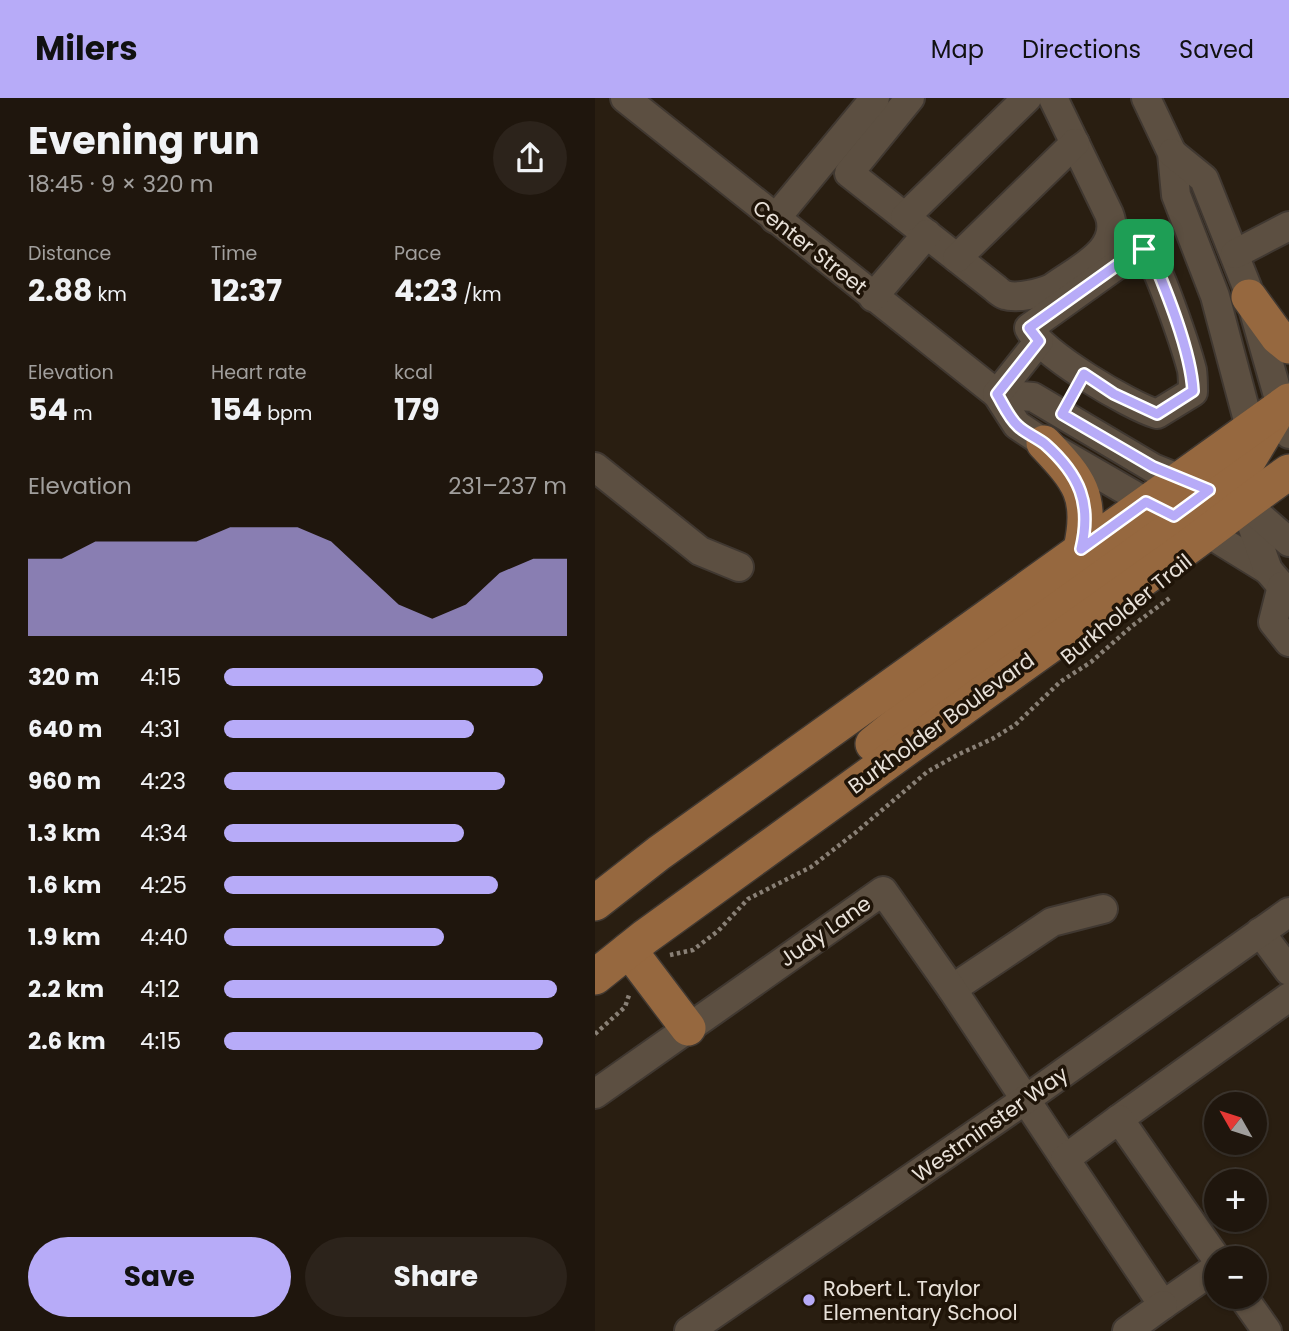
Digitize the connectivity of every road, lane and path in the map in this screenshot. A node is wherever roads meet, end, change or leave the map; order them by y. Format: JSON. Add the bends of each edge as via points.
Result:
{"nodes":[{"id":1,"x":625,"y":98,"type":"edge"},
{"id":2,"x":875,"y":98,"type":"edge"},
{"id":3,"x":910,"y":98,"type":"edge"},
{"id":4,"x":1027,"y":98,"type":"edge"},
{"id":5,"x":1053,"y":98,"type":"edge"},
{"id":6,"x":1146,"y":98,"type":"edge"},
{"id":7,"x":1075,"y":143,"type":"junction"},
{"id":8,"x":1173,"y":153,"type":"junction"},
{"id":9,"x":775,"y":219,"type":"junction"},
{"id":10,"x":916,"y":226,"type":"junction"},
{"id":11,"x":1289,"y":226,"type":"edge"},
{"id":12,"x":1235,"y":254,"type":"junction"},
{"id":13,"x":957,"y":258,"type":"junction"},
{"id":14,"x":873,"y":297,"type":"junction"},
{"id":15,"x":1233,"y":298,"type":"junction"},
{"id":16,"x":1174,"y":318,"type":"junction"},
{"id":17,"x":1039,"y":341,"type":"junction"},
{"id":18,"x":1289,"y":346,"type":"edge"},
{"id":19,"x":1084,"y":374,"type":"junction"},
{"id":20,"x":997,"y":394,"type":"junction"},
{"id":21,"x":1286,"y":414,"type":"edge"},
{"id":22,"x":1053,"y":429,"type":"junction"},
{"id":23,"x":1249,"y":443,"type":"junction"},
{"id":24,"x":1289,"y":452,"type":"edge"},
{"id":25,"x":595,"y":467,"type":"edge"},
{"id":26,"x":1289,"y":472,"type":"edge"},
{"id":27,"x":1194,"y":484,"type":"junction"},
{"id":28,"x":1244,"y":503,"type":"junction"},
{"id":29,"x":1160,"y":509,"type":"junction"},
{"id":30,"x":1208,"y":533,"type":"junction"},
{"id":31,"x":1289,"y":542,"type":"edge"},
{"id":32,"x":1081,"y":549,"type":"junction"},
{"id":33,"x":739,"y":567,"type":"dead end"},
{"id":34,"x":1280,"y":584,"type":"edge"},
{"id":35,"x":1177,"y":592,"type":"dead end"},
{"id":36,"x":1289,"y":642,"type":"edge"},
{"id":37,"x":833,"y":801,"type":"junction"},
{"id":38,"x":595,"y":903,"type":"edge"},
{"id":39,"x":1103,"y":909,"type":"dead end"},
{"id":40,"x":1289,"y":912,"type":"edge"},
{"id":41,"x":1260,"y":932,"type":"junction"},
{"id":42,"x":629,"y":950,"type":"junction"},
{"id":43,"x":670,"y":955,"type":"dead end"},
{"id":44,"x":1289,"y":971,"type":"edge"},
{"id":45,"x":595,"y":977,"type":"edge"},
{"id":46,"x":952,"y":989,"type":"junction"},
{"id":47,"x":630,"y":994,"type":"dead end"},
{"id":48,"x":1289,"y":997,"type":"edge"},
{"id":49,"x":688,"y":1028,"type":"junction"},
{"id":50,"x":595,"y":1034,"type":"edge"},
{"id":51,"x":595,"y":1094,"type":"edge"},
{"id":52,"x":1025,"y":1100,"type":"junction"},
{"id":53,"x":1119,"y":1119,"type":"junction"},
{"id":54,"x":1065,"y":1159,"type":"junction"},
{"id":55,"x":1208,"y":1246,"type":"edge"},
{"id":56,"x":1204,"y":1276,"type":"edge"},
{"id":57,"x":1163,"y":1305,"type":"junction"},
{"id":58,"x":1251,"y":1309,"type":"edge"},
{"id":59,"x":689,"y":1331,"type":"edge"},
{"id":60,"x":1127,"y":1331,"type":"edge"},
{"id":61,"x":1267,"y":1331,"type":"edge"}],
"edges":[{"from":1,"to":9,"type":"street","name":"Center Street"},
{"from":2,"to":9,"type":"street"},
{"from":3,"to":10,"type":"street","via":[[849,173]]},
{"from":4,"to":10,"type":"street"},
{"from":5,"to":7,"type":"street"},
{"from":6,"to":8,"type":"street"},
{"from":7,"to":13,"type":"street"},
{"from":7,"to":13,"type":"street","via":[[1113,225],[1103,251],[1044,292],[1013,296],[1004,295]]},
{"from":8,"to":12,"type":"street","via":[[1204,179]]},
{"from":8,"to":15,"type":"street","via":[[1176,195]]},
{"from":9,"to":14,"type":"street","name":"Center Street"},
{"from":10,"to":13,"type":"street"},
{"from":10,"to":14,"type":"street"},
{"from":11,"to":12,"type":"street"},
{"from":12,"to":15,"type":"street"},
{"from":14,"to":20,"type":"street","name":"Center Street"},
{"from":15,"to":16,"type":"street"},
{"from":15,"to":18,"type":"main road"},
{"from":15,"to":21,"type":"street"},
{"from":15,"to":23,"type":"street"},
{"from":16,"to":17,"type":"street","via":[[1150,252],[1138,250],[1029,328]]},
{"from":16,"to":19,"type":"street","via":[[1192,371],[1193,391],[1166,409],[1157,414],[1146,411]]},
{"from":17,"to":19,"type":"street"},
{"from":17,"to":20,"type":"street"},
{"from":19,"to":22,"type":"street"},
{"from":20,"to":22,"type":"street","name":"Center Street","via":[[1017,425]]},
{"from":21,"to":23,"type":"main road"},
{"from":22,"to":27,"type":"street","name":"Center Street"},
{"from":22,"to":29,"type":"street","name":"Center Street"},
{"from":22,"to":32,"type":"main road","via":[[1082,496],[1086,526]]},
{"from":23,"to":27,"type":"main road"},
{"from":23,"to":28,"type":"street"},
{"from":24,"to":28,"type":"main road"},
{"from":25,"to":33,"type":"street","via":[[700,551]]},
{"from":26,"to":28,"type":"main road","name":"Burkholder Boulevard"},
{"from":27,"to":28,"type":"street","name":"Center Street"},
{"from":27,"to":29,"type":"main road"},
{"from":28,"to":30,"type":"main road","name":"Burkholder Boulevard"},
{"from":28,"to":31,"type":"street","name":"Center Street"},
{"from":28,"to":34,"type":"street"},
{"from":29,"to":30,"type":"street","name":"Center Street"},
{"from":29,"to":32,"type":"main road"},
{"from":29,"to":37,"type":"main road","via":[[1149,538],[950,682],[873,745]]},
{"from":30,"to":34,"type":"street","name":"Center Street"},
{"from":30,"to":37,"type":"main road","name":"Burkholder Boulevard"},
{"from":32,"to":38,"type":"main road"},
{"from":34,"to":36,"type":"street","via":[[1273,622]]},
{"from":35,"to":43,"type":"path","name":"Burkholder Trail","via":[[1060,682],[1015,725],[927,772],[811,867],[748,899],[693,950]]},
{"from":37,"to":42,"type":"main road","name":"Burkholder Boulevard"},
{"from":39,"to":46,"type":"street","via":[[1052,922]]},
{"from":40,"to":41,"type":"street","name":"Westminster Way"},
{"from":41,"to":44,"type":"street"},
{"from":41,"to":52,"type":"street","name":"Westminster Way"},
{"from":42,"to":45,"type":"main road","name":"Burkholder Boulevard"},
{"from":42,"to":49,"type":"main road"},
{"from":46,"to":49,"type":"street","name":"Judy Lane","via":[[883,891]]},
{"from":46,"to":52,"type":"street","name":"Judy Lane"},
{"from":47,"to":50,"type":"path","via":[[625,1007]]},
{"from":48,"to":53,"type":"street"},
{"from":49,"to":51,"type":"street","name":"Judy Lane"},
{"from":52,"to":54,"type":"street","name":"Judy Lane"},
{"from":52,"to":59,"type":"street","name":"Westminster Way"},
{"from":53,"to":54,"type":"street"},
{"from":53,"to":55,"type":"street"},
{"from":54,"to":57,"type":"street","name":"Judy Lane"},
{"from":56,"to":57,"type":"street"},
{"from":57,"to":60,"type":"street"},
{"from":58,"to":61,"type":"street"}]}
